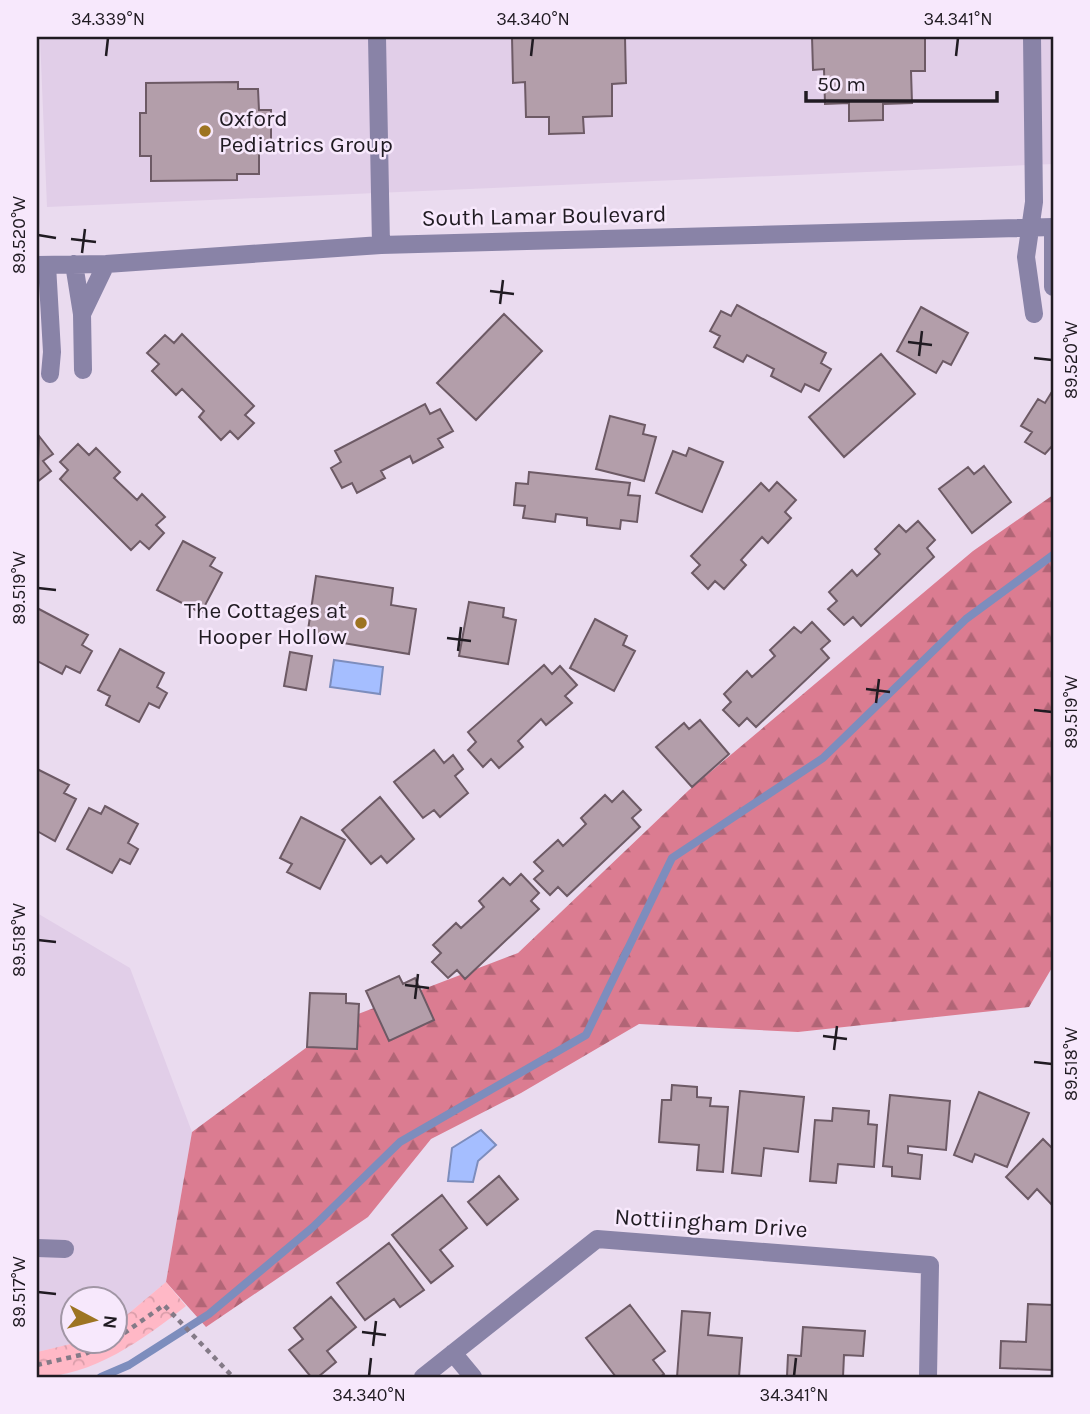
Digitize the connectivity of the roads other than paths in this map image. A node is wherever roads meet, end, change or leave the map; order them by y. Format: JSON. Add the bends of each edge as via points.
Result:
{"nodes":[{"id":1,"x":377,"y":37,"type":"edge"},
{"id":2,"x":1032,"y":37,"type":"edge"},
{"id":3,"x":1053,"y":228,"type":"edge"},
{"id":4,"x":1030,"y":229,"type":"junction"},
{"id":5,"x":381,"y":245,"type":"junction"},
{"id":6,"x":74,"y":264,"type":"junction"},
{"id":7,"x":106,"y":264,"type":"junction"},
{"id":8,"x":42,"y":265,"type":"edge"},
{"id":9,"x":1053,"y":287,"type":"edge"},
{"id":10,"x":82,"y":314,"type":"junction"},
{"id":11,"x":83,"y":370,"type":"dead end"},
{"id":12,"x":50,"y":374,"type":"dead end"},
{"id":13,"x":37,"y":1248,"type":"edge"},
{"id":14,"x":65,"y":1249,"type":"dead end"},
{"id":15,"x":453,"y":1353,"type":"junction"},
{"id":16,"x":423,"y":1377,"type":"edge"},
{"id":17,"x":473,"y":1377,"type":"edge"},
{"id":18,"x":928,"y":1377,"type":"edge"}],
"edges":[{"from":1,"to":5,"type":"street"},
{"from":2,"to":4,"type":"street","via":[[1034,202]]},
{"from":3,"to":4,"type":"street","name":"South Lamar Boulevard"},
{"from":3,"to":9,"type":"street"},
{"from":4,"to":5,"type":"street","name":"South Lamar Boulevard"},
{"from":4,"to":9,"type":"street","via":[[1027,257],[1034,314]]},
{"from":5,"to":7,"type":"street","name":"South Lamar Boulevard"},
{"from":6,"to":7,"type":"street","name":"South Lamar Boulevard"},
{"from":6,"to":8,"type":"street","name":"South Lamar Boulevard"},
{"from":6,"to":10,"type":"street"},
{"from":7,"to":10,"type":"street"},
{"from":8,"to":12,"type":"street","via":[[51,306]]},
{"from":10,"to":11,"type":"street"},
{"from":13,"to":14,"type":"street"},
{"from":15,"to":16,"type":"street","name":"Nottiingham Drive"},
{"from":15,"to":17,"type":"street"},
{"from":15,"to":18,"type":"street","name":"Nottiingham Drive","via":[[597,1239],[930,1265]]}]}
